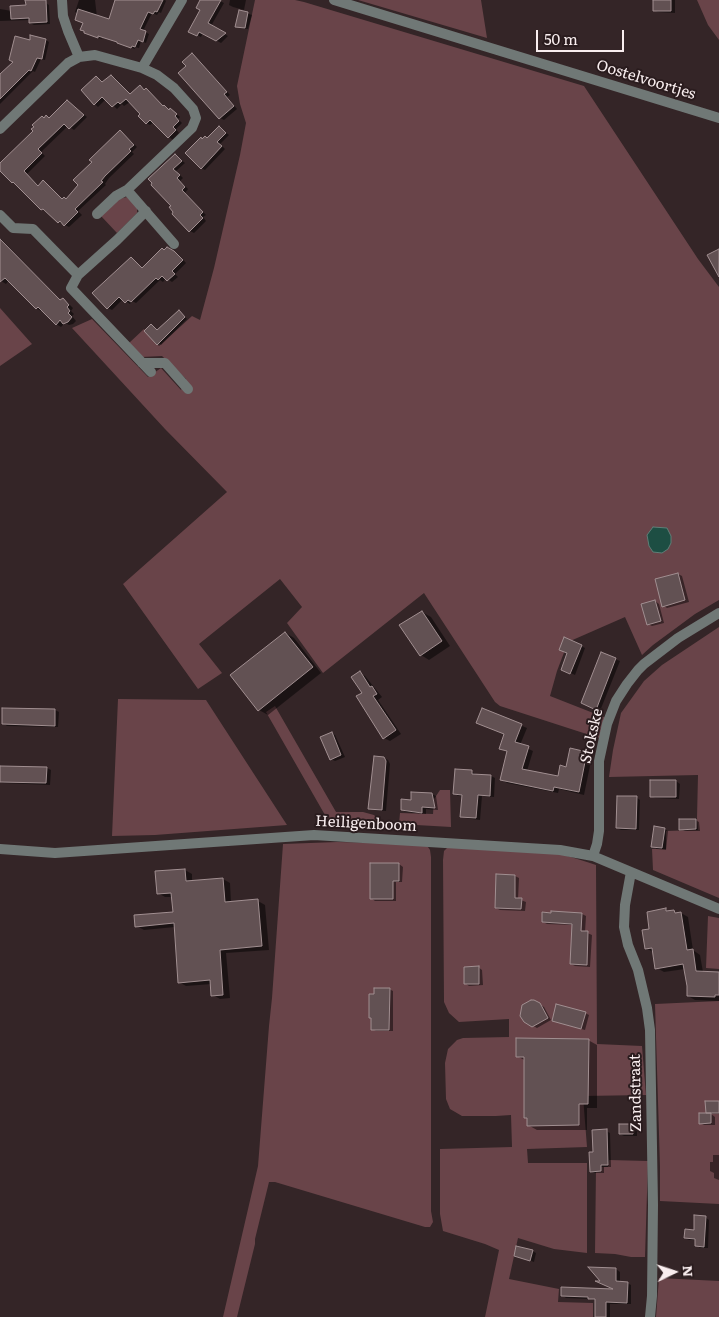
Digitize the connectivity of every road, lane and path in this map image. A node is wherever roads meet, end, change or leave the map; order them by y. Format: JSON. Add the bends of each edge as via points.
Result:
{"nodes":[{"id":1,"x":62,"y":0,"type":"edge"},
{"id":2,"x":182,"y":0,"type":"edge"},
{"id":3,"x":334,"y":0,"type":"edge"},
{"id":4,"x":80,"y":57,"type":"junction"},
{"id":5,"x":142,"y":68,"type":"junction"},
{"id":6,"x":719,"y":118,"type":"edge"},
{"id":7,"x":0,"y":129,"type":"edge"},
{"id":8,"x":127,"y":190,"type":"junction"},
{"id":9,"x":146,"y":210,"type":"junction"},
{"id":10,"x":0,"y":214,"type":"edge"},
{"id":11,"x":96,"y":214,"type":"dead end"},
{"id":12,"x":174,"y":244,"type":"dead end"},
{"id":13,"x":78,"y":275,"type":"junction"},
{"id":14,"x":142,"y":363,"type":"junction"},
{"id":15,"x":151,"y":372,"type":"dead end"},
{"id":16,"x":188,"y":388,"type":"dead end"},
{"id":17,"x":719,"y":613,"type":"edge"},
{"id":18,"x":0,"y":849,"type":"edge"},
{"id":19,"x":593,"y":856,"type":"junction"},
{"id":20,"x":631,"y":872,"type":"junction"},
{"id":21,"x":719,"y":909,"type":"edge"},
{"id":22,"x":650,"y":1317,"type":"edge"}],
"edges":[{"from":1,"to":4,"type":"street","via":[[68,32]]},
{"from":2,"to":5,"type":"street"},
{"from":3,"to":6,"type":"street","name":"Oostelvoortjes"},
{"from":4,"to":5,"type":"street","via":[[95,55]]},
{"from":4,"to":7,"type":"street","via":[[68,62]]},
{"from":5,"to":8,"type":"street","via":[[174,88],[193,108],[196,118],[192,128]]},
{"from":8,"to":9,"type":"street"},
{"from":8,"to":11,"type":"street"},
{"from":9,"to":12,"type":"street"},
{"from":9,"to":13,"type":"street"},
{"from":10,"to":13,"type":"street","via":[[13,228],[34,229]]},
{"from":13,"to":14,"type":"street","via":[[71,288]]},
{"from":14,"to":15,"type":"street"},
{"from":14,"to":16,"type":"street","via":[[165,364]]},
{"from":17,"to":19,"type":"street","name":"Stokske","via":[[644,664],[616,701],[599,761],[599,831]]},
{"from":18,"to":19,"type":"street","name":"Heiligenboom","via":[[55,852],[314,835],[526,847]]},
{"from":19,"to":20,"type":"street","name":"Heiligenboom"},
{"from":20,"to":21,"type":"street","name":"Heiligenboom"},
{"from":20,"to":22,"type":"street","name":"Zandstraat","via":[[624,928],[648,1008],[650,1030],[653,1205]]}]}
